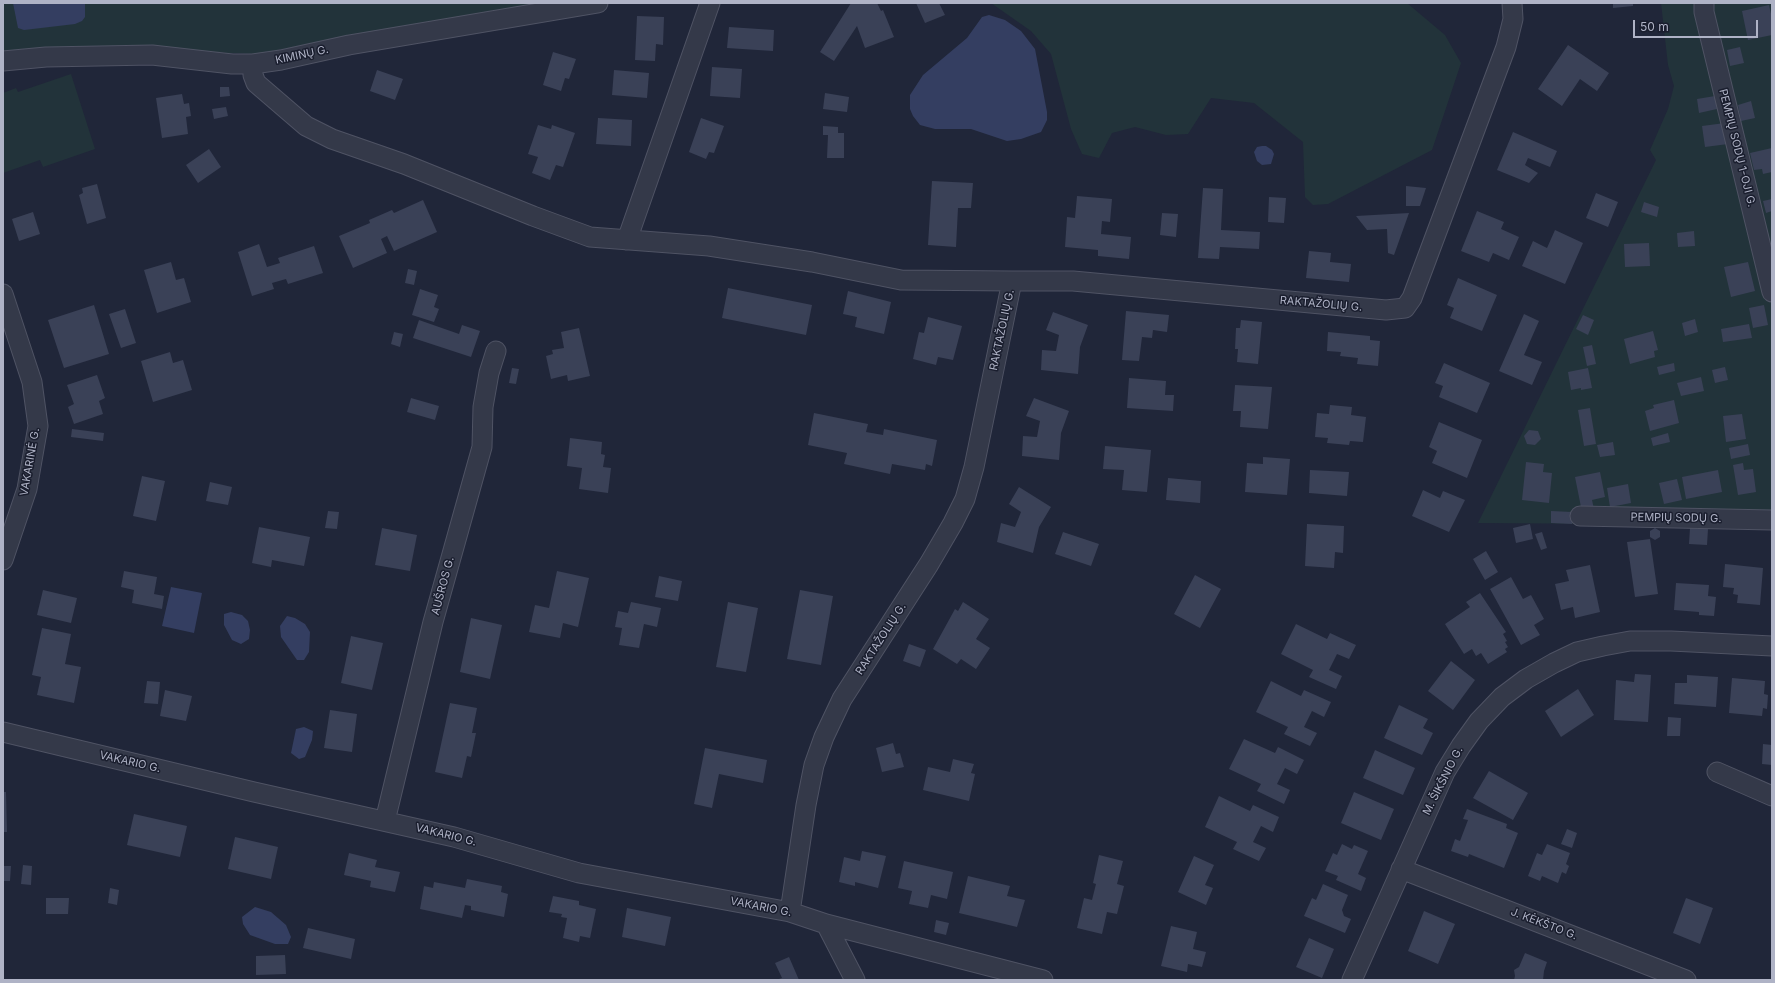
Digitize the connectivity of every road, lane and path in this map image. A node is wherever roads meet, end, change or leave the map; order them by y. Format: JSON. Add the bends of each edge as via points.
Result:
{"nodes":[{"id":1,"x":598,"y":3,"type":"edge"},
{"id":2,"x":710,"y":3,"type":"edge"},
{"id":3,"x":1512,"y":3,"type":"edge"},
{"id":4,"x":1704,"y":3,"type":"edge"},
{"id":5,"x":3,"y":61,"type":"edge"},
{"id":6,"x":253,"y":64,"type":"junction"},
{"id":7,"x":627,"y":240,"type":"junction"},
{"id":8,"x":1012,"y":281,"type":"junction"},
{"id":9,"x":1772,"y":292,"type":"edge"},
{"id":10,"x":3,"y":294,"type":"edge"},
{"id":11,"x":496,"y":351,"type":"dead end"},
{"id":12,"x":1580,"y":516,"type":"dead end"},
{"id":13,"x":1772,"y":520,"type":"edge"},
{"id":14,"x":3,"y":560,"type":"edge"},
{"id":15,"x":1772,"y":646,"type":"edge"},
{"id":16,"x":3,"y":732,"type":"edge"},
{"id":17,"x":1717,"y":772,"type":"dead end"},
{"id":18,"x":1772,"y":796,"type":"edge"},
{"id":19,"x":385,"y":821,"type":"junction"},
{"id":20,"x":1401,"y":869,"type":"junction"},
{"id":21,"x":790,"y":912,"type":"junction"},
{"id":22,"x":826,"y":924,"type":"junction"},
{"id":23,"x":855,"y":980,"type":"edge"},
{"id":24,"x":1043,"y":980,"type":"edge"},
{"id":25,"x":1352,"y":980,"type":"edge"},
{"id":26,"x":1686,"y":980,"type":"edge"}],
"edges":[{"from":1,"to":6,"type":"street","name":"KIMINŲ G."},
{"from":2,"to":7,"type":"street"},
{"from":3,"to":8,"type":"street","name":"RAKTAŽOLIŲ G.","via":[[1514,19],[1506,47],[1412,298],[1406,308],[1386,310],[1073,281]]},
{"from":4,"to":9,"type":"street","name":"PEMPIŲ SODŲ 1-OJI G.","via":[[1704,12]]},
{"from":5,"to":6,"type":"street","name":"KIMINŲ G.","via":[[46,57],[152,55]]},
{"from":6,"to":7,"type":"street","via":[[256,83],[268,95],[306,126],[332,139],[404,164],[583,234]]},
{"from":7,"to":8,"type":"street","via":[[709,246],[812,262],[901,280]]},
{"from":8,"to":21,"type":"street","name":"RAKTAŽOLIŲ G.","via":[[965,499],[929,564],[842,699],[824,737],[814,765],[806,805]]},
{"from":10,"to":14,"type":"street","name":"VAKARINĖ G.","via":[[32,382],[38,426],[27,489]]},
{"from":11,"to":19,"type":"street","name":"AUŠROS G.","via":[[483,407],[482,447],[434,622]]},
{"from":12,"to":13,"type":"street","name":"PEMPIŲ SODŲ G."},
{"from":15,"to":20,"type":"street","name":"M. ŠIKŠNIO G.","via":[[1630,641],[1577,652],[1526,679],[1479,721],[1461,746],[1446,772]]},
{"from":16,"to":19,"type":"street","name":"VAKARIO G."},
{"from":17,"to":18,"type":"street"},
{"from":19,"to":21,"type":"street","name":"VAKARIO G.","via":[[454,837],[579,873]]},
{"from":20,"to":25,"type":"street","name":"M. ŠIKŠNIO G."},
{"from":20,"to":26,"type":"street","name":"J. KĖKŠTO G."},
{"from":21,"to":22,"type":"street","name":"VAKARIO G."},
{"from":22,"to":23,"type":"street"},
{"from":22,"to":24,"type":"street","name":"VAKARIO G."}]}
